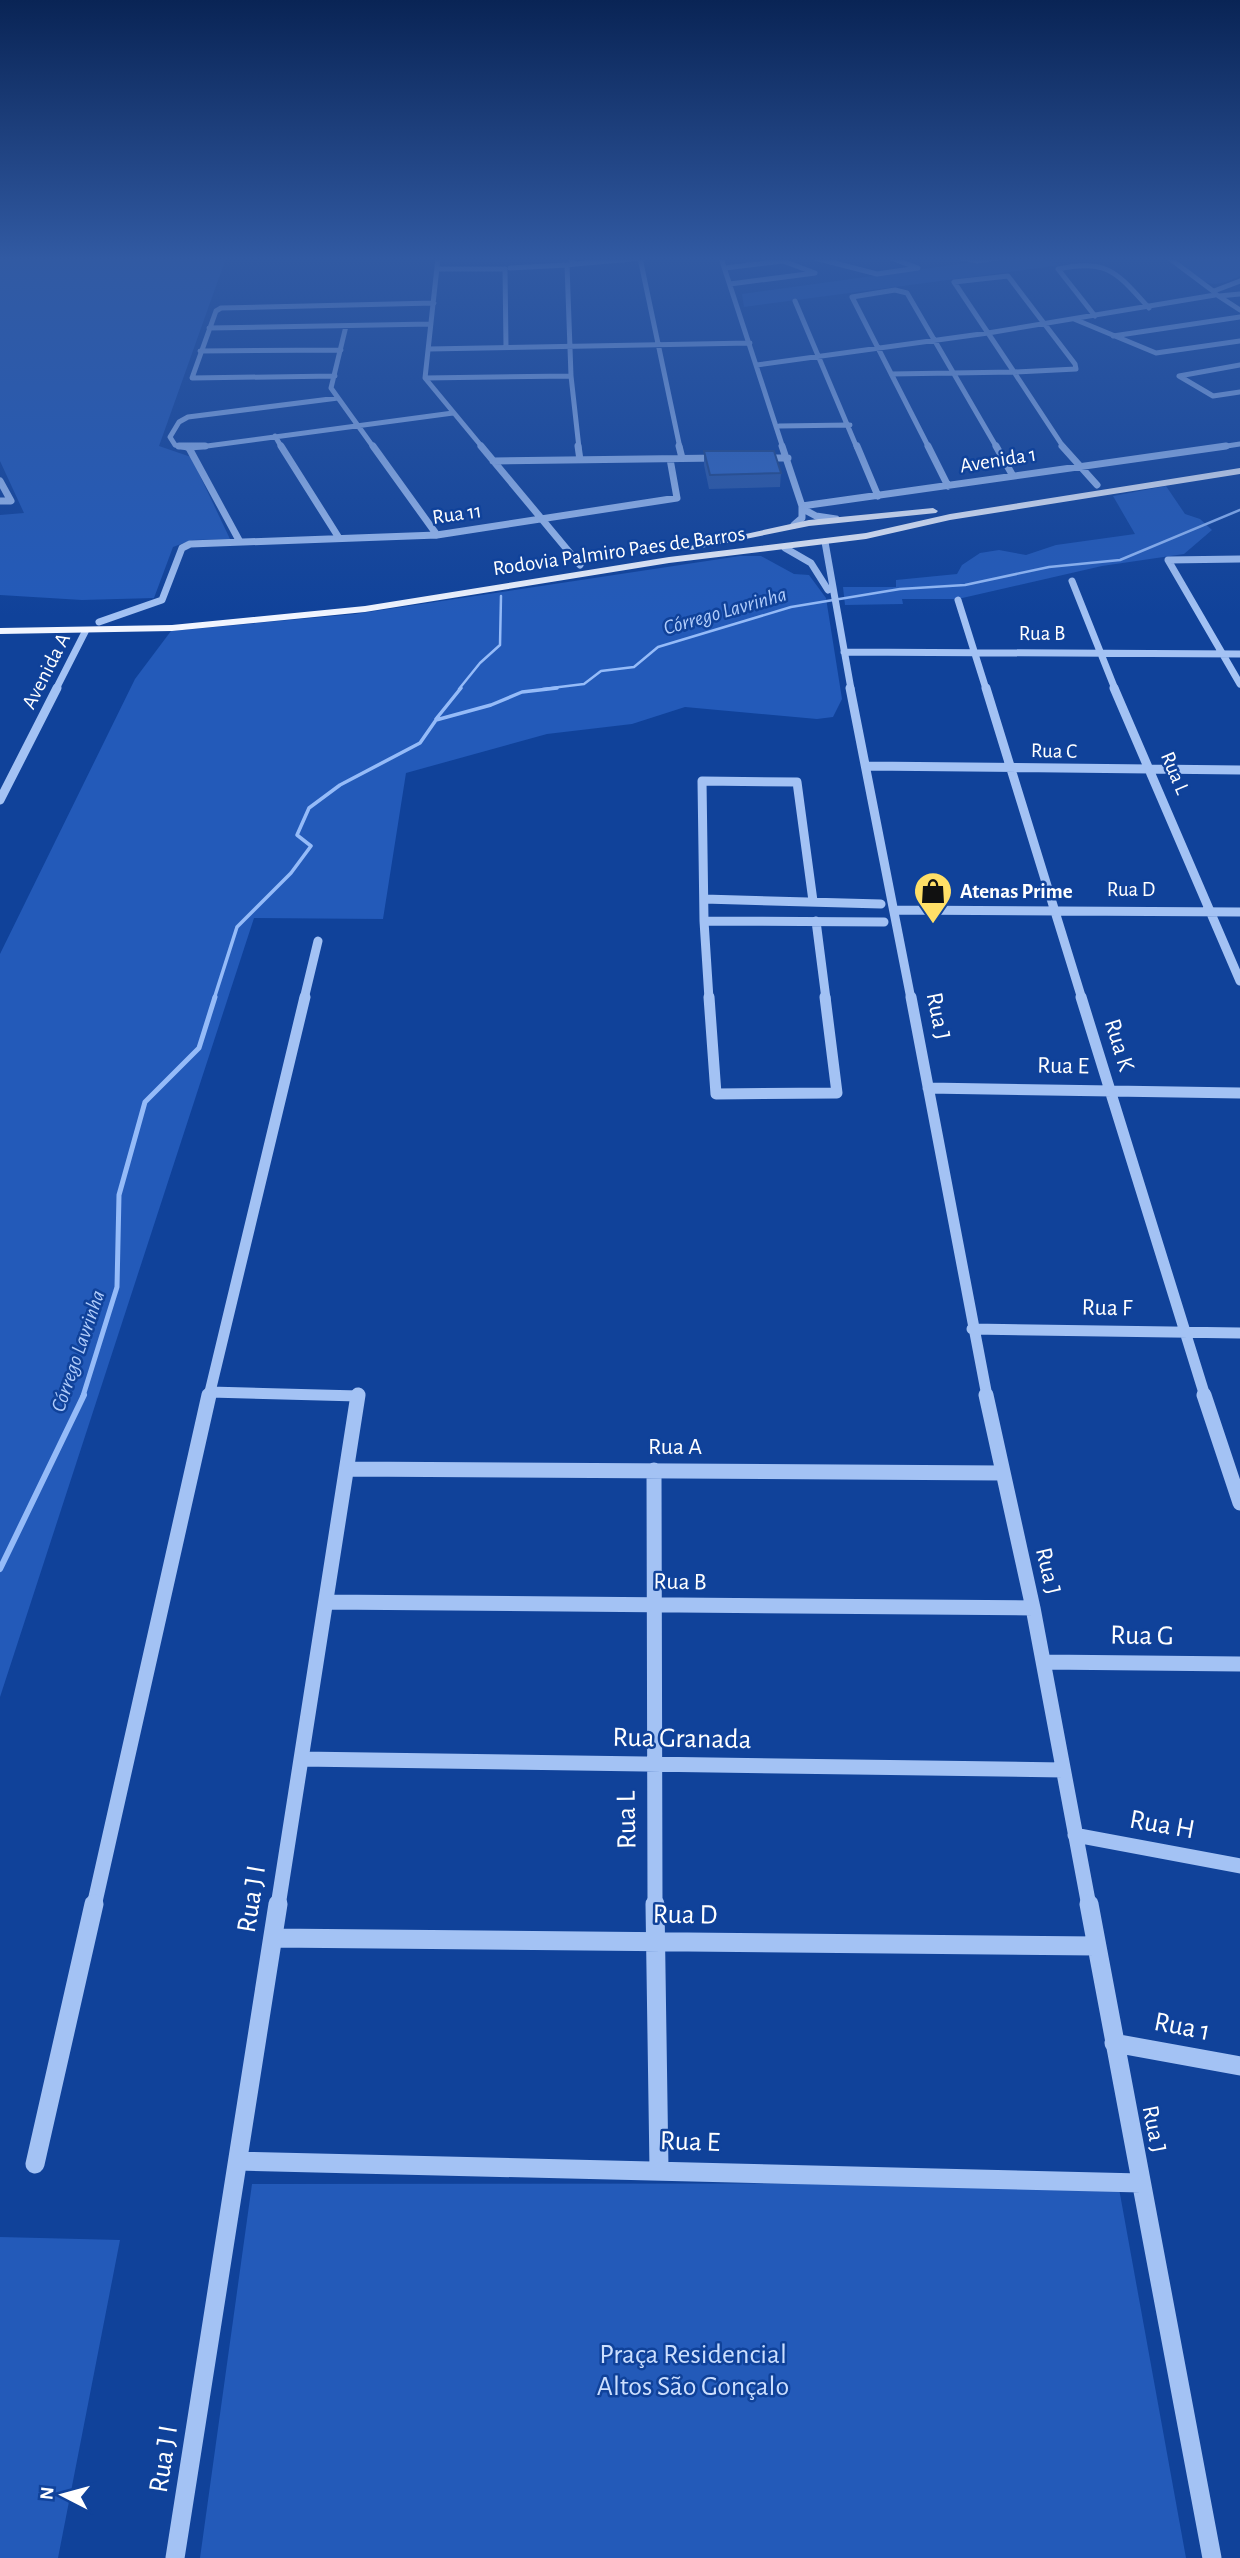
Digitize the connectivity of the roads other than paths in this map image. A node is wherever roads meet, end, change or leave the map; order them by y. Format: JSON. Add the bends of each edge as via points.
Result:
{"nodes":[{"id":1,"x":192,"y":377,"type":"edge"},
{"id":2,"x":237,"y":377,"type":"edge"},
{"id":3,"x":335,"y":377,"type":"edge"},
{"id":4,"x":471,"y":377,"type":"edge"},
{"id":5,"x":571,"y":377,"type":"edge"},
{"id":6,"x":663,"y":377,"type":"edge"},
{"id":7,"x":761,"y":377,"type":"edge"},
{"id":8,"x":828,"y":377,"type":"edge"},
{"id":9,"x":893,"y":377,"type":"edge"},
{"id":10,"x":957,"y":377,"type":"edge"},
{"id":11,"x":1017,"y":377,"type":"edge"},
{"id":12,"x":1181,"y":377,"type":"edge"},
{"id":13,"x":425,"y":378,"type":"joint"},
{"id":14,"x":1240,"y":392,"type":"edge"},
{"id":15,"x":338,"y":398,"type":"junction"},
{"id":16,"x":453,"y":413,"type":"junction"},
{"id":17,"x":359,"y":425,"type":"junction"},
{"id":18,"x":850,"y":425,"type":"junction"},
{"id":19,"x":779,"y":426,"type":"junction"},
{"id":20,"x":275,"y":436,"type":"junction"},
{"id":21,"x":1240,"y":444,"type":"edge"},
{"id":22,"x":189,"y":448,"type":"junction"},
{"id":23,"x":682,"y":458,"type":"junction"},
{"id":24,"x":735,"y":458,"type":"edge"},
{"id":25,"x":748,"y":458,"type":"edge"},
{"id":26,"x":788,"y":458,"type":"junction"},
{"id":27,"x":670,"y":459,"type":"junction"},
{"id":28,"x":580,"y":460,"type":"junction"},
{"id":29,"x":492,"y":461,"type":"junction"},
{"id":30,"x":1240,"y":463,"type":"edge"},
{"id":31,"x":1076,"y":466,"type":"junction"},
{"id":32,"x":1240,"y":471,"type":"edge"},
{"id":33,"x":1013,"y":476,"type":"junction"},
{"id":34,"x":0,"y":481,"type":"edge"},
{"id":35,"x":1097,"y":485,"type":"junction"},
{"id":36,"x":948,"y":486,"type":"junction"},
{"id":37,"x":878,"y":496,"type":"junction"},
{"id":38,"x":0,"y":501,"type":"edge"},
{"id":39,"x":803,"y":507,"type":"junction"},
{"id":40,"x":543,"y":518,"type":"junction"},
{"id":41,"x":840,"y":518,"type":"junction"},
{"id":42,"x":794,"y":525,"type":"junction"},
{"id":43,"x":766,"y":530,"type":"junction"},
{"id":44,"x":437,"y":535,"type":"junction"},
{"id":45,"x":866,"y":536,"type":"junction"},
{"id":46,"x":339,"y":538,"type":"junction"},
{"id":47,"x":240,"y":542,"type":"junction"},
{"id":48,"x":825,"y":542,"type":"junction"},
{"id":49,"x":785,"y":548,"type":"junction"},
{"id":50,"x":1240,"y":559,"type":"edge"},
{"id":51,"x":580,"y":565,"type":"junction"},
{"id":52,"x":1072,"y":581,"type":"dead end"},
{"id":53,"x":833,"y":600,"type":"junction"},
{"id":54,"x":958,"y":600,"type":"dead end"},
{"id":55,"x":0,"y":622,"type":"edge"},
{"id":56,"x":99,"y":622,"type":"junction"},
{"id":57,"x":0,"y":632,"type":"edge"},
{"id":58,"x":85,"y":632,"type":"junction"},
{"id":59,"x":844,"y":652,"type":"junction"},
{"id":60,"x":975,"y":654,"type":"junction"},
{"id":61,"x":1100,"y":654,"type":"junction"},
{"id":62,"x":1224,"y":654,"type":"junction"},
{"id":63,"x":1240,"y":654,"type":"edge"},
{"id":64,"x":1240,"y":684,"type":"edge"},
{"id":65,"x":867,"y":766,"type":"junction"},
{"id":66,"x":1011,"y":768,"type":"junction"},
{"id":67,"x":1151,"y":770,"type":"junction"},
{"id":68,"x":1240,"y":770,"type":"edge"},
{"id":69,"x":0,"y":800,"type":"edge"},
{"id":70,"x":704,"y":899,"type":"junction"},
{"id":71,"x":813,"y":901,"type":"junction"},
{"id":72,"x":888,"y":907,"type":"junction"},
{"id":73,"x":1055,"y":911,"type":"junction"},
{"id":74,"x":1211,"y":912,"type":"junction"},
{"id":75,"x":1240,"y":912,"type":"edge"},
{"id":76,"x":704,"y":921,"type":"junction"},
{"id":77,"x":816,"y":921,"type":"junction"},
{"id":78,"x":884,"y":922,"type":"dead end"},
{"id":79,"x":318,"y":941,"type":"dead end"},
{"id":80,"x":1240,"y":981,"type":"edge"},
{"id":81,"x":928,"y":1088,"type":"junction"},
{"id":82,"x":1111,"y":1091,"type":"junction"},
{"id":83,"x":1240,"y":1093,"type":"edge"},
{"id":84,"x":972,"y":1329,"type":"junction"},
{"id":85,"x":1183,"y":1333,"type":"junction"},
{"id":86,"x":1240,"y":1333,"type":"edge"},
{"id":87,"x":210,"y":1392,"type":"junction"},
{"id":88,"x":347,"y":1469,"type":"junction"},
{"id":89,"x":654,"y":1470,"type":"junction"},
{"id":90,"x":1003,"y":1473,"type":"junction"},
{"id":91,"x":1240,"y":1503,"type":"edge"},
{"id":92,"x":326,"y":1602,"type":"junction"},
{"id":93,"x":654,"y":1605,"type":"junction"},
{"id":94,"x":1033,"y":1608,"type":"junction"},
{"id":95,"x":1044,"y":1662,"type":"junction"},
{"id":96,"x":1240,"y":1664,"type":"edge"},
{"id":97,"x":301,"y":1759,"type":"junction"},
{"id":98,"x":653,"y":1765,"type":"junction"},
{"id":99,"x":1063,"y":1770,"type":"junction"},
{"id":100,"x":1074,"y":1835,"type":"junction"},
{"id":101,"x":1240,"y":1866,"type":"edge"},
{"id":102,"x":273,"y":1938,"type":"junction"},
{"id":103,"x":655,"y":1941,"type":"junction"},
{"id":104,"x":1096,"y":1946,"type":"junction"},
{"id":105,"x":1114,"y":2043,"type":"junction"},
{"id":106,"x":1240,"y":2066,"type":"edge"},
{"id":107,"x":238,"y":2161,"type":"junction"},
{"id":108,"x":36,"y":2164,"type":"dead end"},
{"id":109,"x":659,"y":2169,"type":"junction"},
{"id":110,"x":1141,"y":2183,"type":"junction"},
{"id":111,"x":175,"y":2558,"type":"edge"},
{"id":112,"x":1212,"y":2558,"type":"edge"}],
"edges":[{"from":1,"to":2,"type":"street"},
{"from":3,"to":15,"type":"street","via":[[331,388]]},
{"from":4,"to":13,"type":"street"},
{"from":5,"to":28,"type":"street"},
{"from":6,"to":23,"type":"street"},
{"from":7,"to":19,"type":"street"},
{"from":8,"to":18,"type":"street"},
{"from":9,"to":36,"type":"street"},
{"from":10,"to":33,"type":"street"},
{"from":11,"to":31,"type":"street"},
{"from":12,"to":14,"type":"street","via":[[1213,396]]},
{"from":13,"to":16,"type":"street"},
{"from":15,"to":17,"type":"street"},
{"from":15,"to":22,"type":"street","via":[[188,417],[178,422],[170,437],[175,445]]},
{"from":16,"to":17,"type":"street"},
{"from":16,"to":29,"type":"street"},
{"from":17,"to":20,"type":"street"},
{"from":17,"to":44,"type":"street"},
{"from":18,"to":19,"type":"street"},
{"from":18,"to":37,"type":"street"},
{"from":19,"to":26,"type":"street"},
{"from":20,"to":22,"type":"street"},
{"from":20,"to":46,"type":"street"},
{"from":21,"to":31,"type":"street","name":"Avenida 1"},
{"from":22,"to":47,"type":"street"},
{"from":23,"to":24,"type":"street"},
{"from":23,"to":27,"type":"street"},
{"from":25,"to":26,"type":"street"},
{"from":26,"to":39,"type":"street"},
{"from":27,"to":28,"type":"street"},
{"from":27,"to":40,"type":"street","name":"Rua 11","via":[[677,498]]},
{"from":28,"to":29,"type":"street"},
{"from":29,"to":40,"type":"street"},
{"from":30,"to":35,"type":"main road","name":"Rodovia Palmiro Paes de Barros"},
{"from":31,"to":33,"type":"street","name":"Avenida 1"},
{"from":31,"to":35,"type":"street"},
{"from":32,"to":45,"type":"main road","name":"Rodovia Palmiro Paes de Barros","via":[[950,517]]},
{"from":33,"to":36,"type":"street","name":"Avenida 1"},
{"from":34,"to":38,"type":"street","via":[[11,501]]},
{"from":35,"to":41,"type":"main road","name":"Rodovia Palmiro Paes de Barros","via":[[939,510]]},
{"from":36,"to":37,"type":"street","name":"Avenida 1"},
{"from":37,"to":39,"type":"street","name":"Avenida 1"},
{"from":39,"to":41,"type":"street","via":[[816,516]]},
{"from":39,"to":42,"type":"street","via":[[802,518]]},
{"from":40,"to":44,"type":"street","name":"Rua 11"},
{"from":40,"to":51,"type":"street"},
{"from":41,"to":42,"type":"main road","name":"Rodovia Palmiro Paes de Barros"},
{"from":41,"to":45,"type":"main road","via":[[866,525],[870,533]]},
{"from":42,"to":43,"type":"main road","name":"Rodovia Palmiro Paes de Barros"},
{"from":43,"to":49,"type":"main road","via":[[766,541]]},
{"from":43,"to":51,"type":"main road","name":"Rodovia Palmiro Paes de Barros"},
{"from":44,"to":46,"type":"street","name":"Rua 11"},
{"from":45,"to":48,"type":"main road","name":"Rodovia Palmiro Paes de Barros"},
{"from":46,"to":47,"type":"street","name":"Rua 11"},
{"from":47,"to":56,"type":"street","via":[[200,542],[182,548],[162,600]]},
{"from":48,"to":49,"type":"main road","name":"Rodovia Palmiro Paes de Barros"},
{"from":48,"to":53,"type":"street","name":"Rua J"},
{"from":49,"to":53,"type":"street","name":"Rua J","via":[[811,563]]},
{"from":49,"to":58,"type":"main road","name":"Rodovia Palmiro Paes de Barros","via":[[669,560],[352,610]]},
{"from":50,"to":62,"type":"street","via":[[1168,560]]},
{"from":51,"to":56,"type":"main road","name":"Rodovia Palmiro Paes de Barros","via":[[329,604]]},
{"from":52,"to":61,"type":"street","name":"Rua L"},
{"from":53,"to":59,"type":"street","name":"Rua J"},
{"from":54,"to":60,"type":"street","name":"Rua K"},
{"from":55,"to":56,"type":"main road","name":"Rodovia Palmiro Paes de Barros"},
{"from":57,"to":58,"type":"main road","name":"Rodovia Palmiro Paes de Barros"},
{"from":58,"to":69,"type":"street","name":"Avenida A"},
{"from":59,"to":60,"type":"street","name":"Rua B"},
{"from":59,"to":65,"type":"street","name":"Rua J"},
{"from":60,"to":61,"type":"street","name":"Rua B"},
{"from":60,"to":66,"type":"street","name":"Rua K"},
{"from":61,"to":62,"type":"street","name":"Rua B"},
{"from":61,"to":67,"type":"street","name":"Rua L"},
{"from":62,"to":63,"type":"street","name":"Rua B"},
{"from":62,"to":64,"type":"street"},
{"from":65,"to":66,"type":"street","name":"Rua C"},
{"from":65,"to":72,"type":"street","name":"Rua J"},
{"from":66,"to":67,"type":"street","name":"Rua C"},
{"from":66,"to":73,"type":"street","name":"Rua K"},
{"from":67,"to":68,"type":"street","name":"Rua C"},
{"from":67,"to":74,"type":"street","name":"Rua L"},
{"from":70,"to":71,"type":"street","name":"Rua D"},
{"from":70,"to":71,"type":"street","via":[[702,781],[797,782]]},
{"from":70,"to":76,"type":"street"},
{"from":71,"to":72,"type":"street","name":"Rua D"},
{"from":71,"to":77,"type":"street","via":[[832,911],[826,919]]},
{"from":71,"to":77,"type":"street","via":[[797,909],[804,919]]},
{"from":72,"to":73,"type":"street","name":"Rua D"},
{"from":72,"to":81,"type":"street","name":"Rua J"},
{"from":73,"to":74,"type":"street","name":"Rua D"},
{"from":73,"to":82,"type":"street","name":"Rua K"},
{"from":74,"to":75,"type":"street","name":"Rua D"},
{"from":74,"to":80,"type":"street","name":"Rua L"},
{"from":76,"to":77,"type":"street"},
{"from":76,"to":77,"type":"street","via":[[716,1094],[836,1093]]},
{"from":77,"to":78,"type":"street"},
{"from":79,"to":87,"type":"street"},
{"from":81,"to":82,"type":"street","name":"Rua E"},
{"from":81,"to":84,"type":"street","name":"Rua J"},
{"from":82,"to":83,"type":"street","name":"Rua E"},
{"from":82,"to":85,"type":"street","name":"Rua K"},
{"from":84,"to":85,"type":"street","name":"Rua F"},
{"from":84,"to":90,"type":"street","name":"Rua J"},
{"from":85,"to":86,"type":"street","name":"Rua F"},
{"from":85,"to":91,"type":"street","name":"Rua K"},
{"from":87,"to":88,"type":"street","name":"Rua J I","via":[[358,1394]]},
{"from":87,"to":108,"type":"street"},
{"from":88,"to":89,"type":"street","name":"Rua A"},
{"from":88,"to":92,"type":"street","name":"Rua J I"},
{"from":89,"to":90,"type":"street","name":"Rua A"},
{"from":89,"to":93,"type":"street","name":"Rua L"},
{"from":90,"to":94,"type":"street","name":"Rua J"},
{"from":92,"to":93,"type":"street","name":"Rua B"},
{"from":92,"to":97,"type":"street","name":"Rua J I"},
{"from":93,"to":94,"type":"street","name":"Rua B"},
{"from":93,"to":98,"type":"street","name":"Rua L"},
{"from":94,"to":95,"type":"street","name":"Rua J"},
{"from":95,"to":96,"type":"street","name":"Rua G"},
{"from":95,"to":99,"type":"street","name":"Rua J"},
{"from":97,"to":98,"type":"street","name":"Rua Granada"},
{"from":97,"to":102,"type":"street","name":"Rua J I"},
{"from":98,"to":99,"type":"street","name":"Rua Granada"},
{"from":98,"to":103,"type":"street","name":"Rua L"},
{"from":99,"to":100,"type":"street","name":"Rua J"},
{"from":100,"to":101,"type":"street","name":"Rua H"},
{"from":100,"to":104,"type":"street","name":"Rua J"},
{"from":102,"to":103,"type":"street","name":"Rua D"},
{"from":102,"to":107,"type":"street","name":"Rua J I"},
{"from":103,"to":104,"type":"street","name":"Rua D"},
{"from":103,"to":109,"type":"street","name":"Rua L"},
{"from":104,"to":105,"type":"street","name":"Rua J"},
{"from":105,"to":106,"type":"street","name":"Rua 1"},
{"from":105,"to":110,"type":"street","name":"Rua J"},
{"from":107,"to":109,"type":"street","name":"Rua E"},
{"from":107,"to":111,"type":"street","name":"Rua J I"},
{"from":109,"to":110,"type":"street","name":"Rua E"},
{"from":110,"to":112,"type":"street","name":"Rua J"}]}
